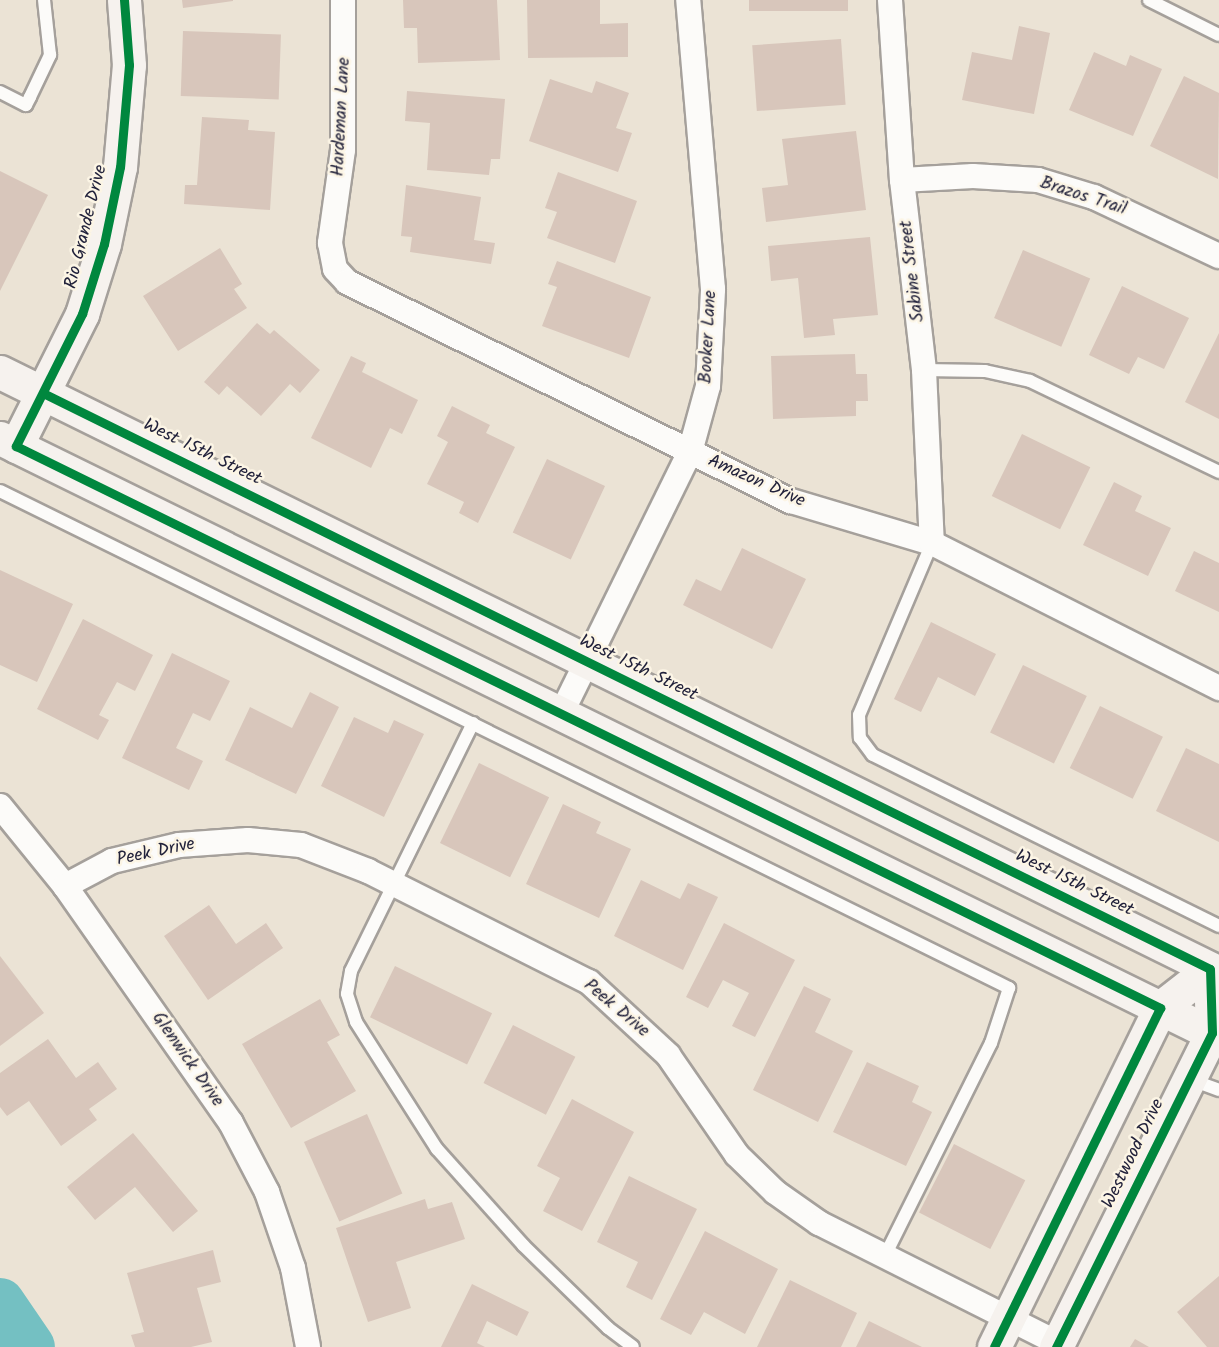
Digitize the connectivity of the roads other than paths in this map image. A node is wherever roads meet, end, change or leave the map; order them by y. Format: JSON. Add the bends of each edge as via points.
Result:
{"nodes":[{"id":1,"x":44,"y":0,"type":"edge"},
{"id":2,"x":124,"y":0,"type":"edge"},
{"id":3,"x":343,"y":0,"type":"edge"},
{"id":4,"x":688,"y":0,"type":"edge"},
{"id":5,"x":890,"y":0,"type":"edge"},
{"id":6,"x":1149,"y":0,"type":"edge"},
{"id":7,"x":1219,"y":35,"type":"edge"},
{"id":8,"x":0,"y":92,"type":"edge"},
{"id":9,"x":902,"y":180,"type":"junction"},
{"id":10,"x":1219,"y":256,"type":"edge"},
{"id":11,"x":335,"y":270,"type":"joint"},
{"id":12,"x":924,"y":370,"type":"junction"},
{"id":13,"x":0,"y":372,"type":"edge"},
{"id":14,"x":43,"y":393,"type":"junction"},
{"id":15,"x":8,"y":442,"type":"edge"},
{"id":16,"x":690,"y":452,"type":"junction"},
{"id":17,"x":1219,"y":472,"type":"edge"},
{"id":18,"x":0,"y":491,"type":"edge"},
{"id":19,"x":932,"y":543,"type":"junction"},
{"id":20,"x":586,"y":663,"type":"junction"},
{"id":21,"x":1219,"y":688,"type":"edge"},
{"id":22,"x":561,"y":714,"type":"junction"},
{"id":23,"x":473,"y":723,"type":"junction"},
{"id":24,"x":0,"y":806,"type":"edge"},
{"id":25,"x":392,"y":883,"type":"junction"},
{"id":26,"x":65,"y":886,"type":"junction"},
{"id":27,"x":1219,"y":926,"type":"edge"},
{"id":28,"x":1214,"y":971,"type":"edge"},
{"id":29,"x":1160,"y":1008,"type":"junction"},
{"id":30,"x":1215,"y":1035,"type":"edge"},
{"id":31,"x":1204,"y":1085,"type":"edge"},
{"id":32,"x":885,"y":1256,"type":"junction"},
{"id":33,"x":1008,"y":1318,"type":"junction"},
{"id":34,"x":1057,"y":1345,"type":"edge"},
{"id":35,"x":308,"y":1347,"type":"edge"},
{"id":36,"x":633,"y":1347,"type":"edge"},
{"id":37,"x":994,"y":1347,"type":"edge"}],
"edges":[{"from":1,"to":8,"type":"lane","via":[[50,55],[30,97],[26,105]]},
{"from":2,"to":14,"type":"main road","name":"Rio Grande Drive","via":[[129,65],[118,178],[104,244],[82,314]]},
{"from":3,"to":11,"type":"street","name":"Hardeman Lane","via":[[343,150],[330,243]]},
{"from":4,"to":16,"type":"street","name":"Booker Lane","via":[[714,312],[708,386]]},
{"from":5,"to":9,"type":"street","name":"Sabine Street"},
{"from":6,"to":7,"type":"lane"},
{"from":9,"to":10,"type":"street","name":"Brazos Trail","via":[[973,176],[1038,180],[1094,197]]},
{"from":9,"to":12,"type":"street","name":"Sabine Street"},
{"from":11,"to":16,"type":"street","name":"Amazon Drive","via":[[358,290]]},
{"from":12,"to":17,"type":"lane","via":[[985,371],[1030,381]]},
{"from":12,"to":19,"type":"street","name":"Sabine Street"},
{"from":13,"to":14,"type":"main road","name":"West 15th Street"},
{"from":14,"to":15,"type":"main road","name":"Rio Grande Drive"},
{"from":14,"to":20,"type":"main road","name":"West 15th Street"},
{"from":15,"to":22,"type":"main road"},
{"from":16,"to":19,"type":"street","name":"Amazon Drive","via":[[791,501]]},
{"from":16,"to":20,"type":"street","name":"Booker Lane"},
{"from":18,"to":23,"type":"lane"},
{"from":19,"to":21,"type":"street","name":"Amazon Drive"},
{"from":19,"to":27,"type":"lane","via":[[859,715],[860,738],[873,755]]},
{"from":20,"to":22,"type":"street","name":"Booker Lane"},
{"from":20,"to":28,"type":"main road","name":"West 15th Street"},
{"from":22,"to":29,"type":"main road"},
{"from":23,"to":25,"type":"lane"},
{"from":23,"to":32,"type":"lane","via":[[1009,988],[991,1043]]},
{"from":24,"to":26,"type":"street","name":"Glenwick Drive"},
{"from":25,"to":26,"type":"street","name":"Peek Drive","via":[[301,845],[248,840],[179,845],[112,861]]},
{"from":25,"to":32,"type":"street","name":"Peek Drive","via":[[589,982],[668,1055],[737,1155],[775,1191],[819,1223]]},
{"from":25,"to":36,"type":"lane","via":[[351,971],[347,994],[356,1022],[436,1149],[523,1245],[608,1328]]},
{"from":26,"to":35,"type":"street","name":"Glenwick Drive","via":[[236,1133],[267,1192],[293,1268]]},
{"from":28,"to":29,"type":"main road"},
{"from":28,"to":30,"type":"main road","name":"Westwood Drive"},
{"from":29,"to":30,"type":"main road"},
{"from":29,"to":33,"type":"main road"},
{"from":30,"to":31,"type":"main road","name":"Westwood Drive"},
{"from":31,"to":34,"type":"main road","name":"Westwood Drive"},
{"from":32,"to":33,"type":"street","name":"Peek Drive"},
{"from":33,"to":34,"type":"street","name":"Peek Drive"},
{"from":33,"to":37,"type":"main road"}]}
